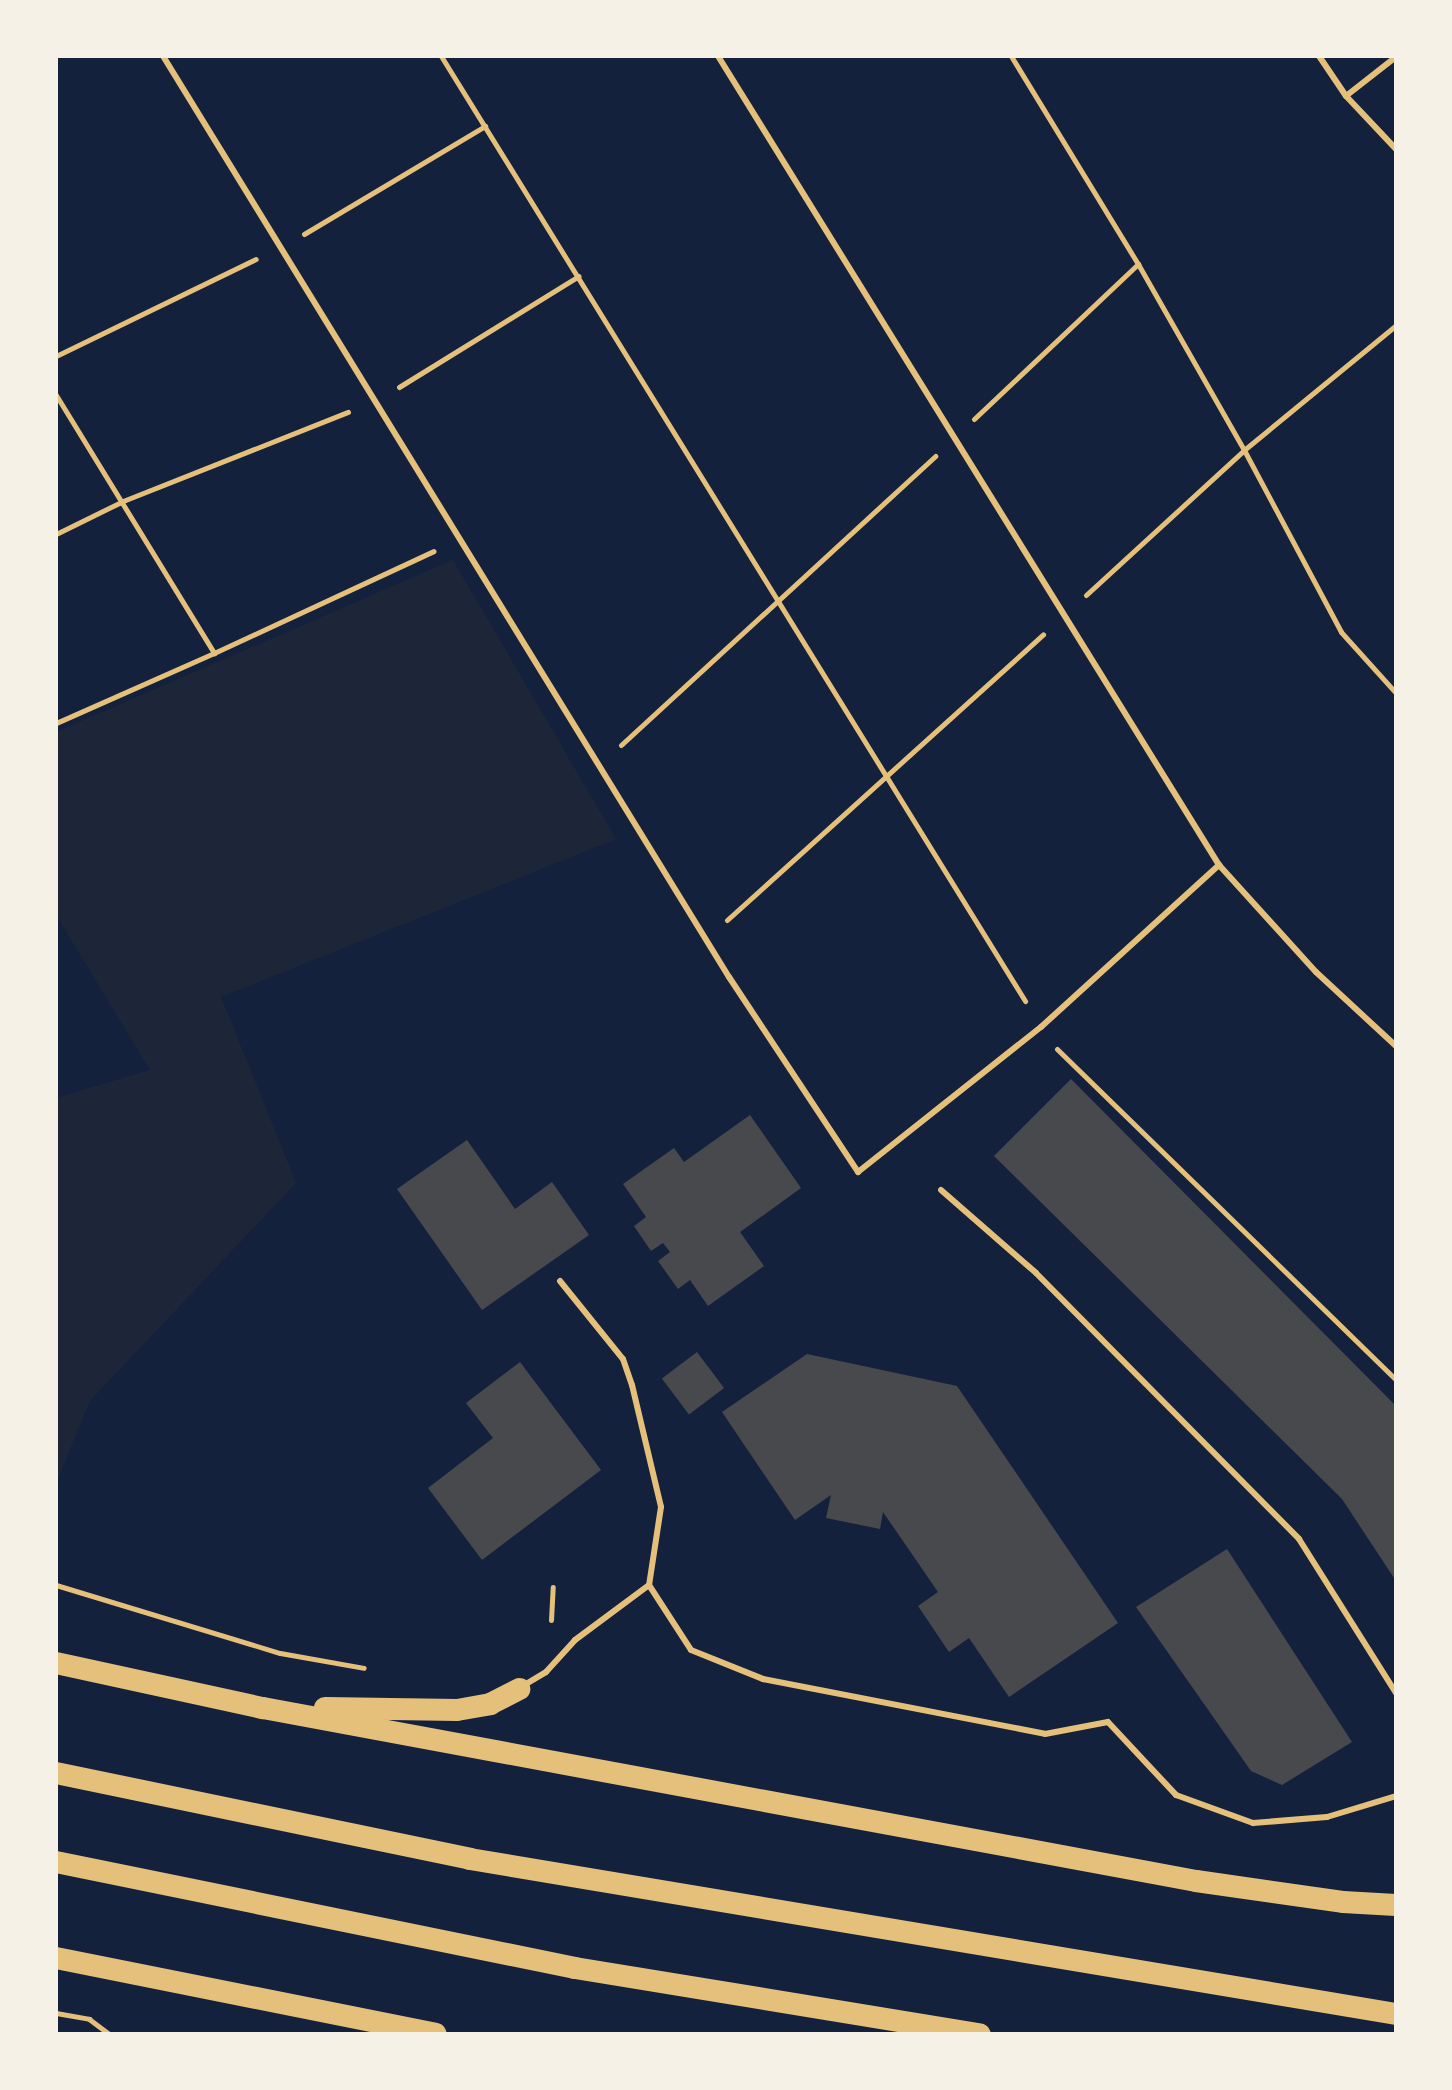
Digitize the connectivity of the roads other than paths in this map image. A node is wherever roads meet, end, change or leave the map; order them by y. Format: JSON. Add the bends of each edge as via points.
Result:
{"nodes":[{"id":1,"x":163,"y":56,"type":"edge"},
{"id":2,"x":718,"y":56,"type":"edge"},
{"id":3,"x":1319,"y":56,"type":"edge"},
{"id":4,"x":1396,"y":57,"type":"edge"},
{"id":5,"x":1346,"y":96,"type":"junction"},
{"id":6,"x":1396,"y":149,"type":"edge"},
{"id":7,"x":1219,"y":865,"type":"junction"},
{"id":8,"x":1396,"y":1046,"type":"edge"},
{"id":9,"x":941,"y":1190,"type":"dead end"},
{"id":10,"x":560,"y":1281,"type":"dead end"},
{"id":11,"x":649,"y":1585,"type":"junction"},
{"id":12,"x":56,"y":1663,"type":"edge"},
{"id":13,"x":519,"y":1689,"type":"joint"},
{"id":14,"x":1396,"y":1693,"type":"edge"},
{"id":15,"x":263,"y":1708,"type":"junction"},
{"id":16,"x":56,"y":1773,"type":"edge"},
{"id":17,"x":1396,"y":1796,"type":"edge"},
{"id":18,"x":56,"y":1862,"type":"edge"},
{"id":19,"x":1396,"y":1905,"type":"edge"},
{"id":20,"x":56,"y":1958,"type":"edge"},
{"id":21,"x":1396,"y":2014,"type":"edge"},
{"id":22,"x":435,"y":2034,"type":"edge"},
{"id":23,"x":980,"y":2034,"type":"edge"}],
"edges":[{"from":1,"to":7,"type":"lane","via":[[706,939],[858,1172],[1041,1027]]},
{"from":2,"to":7,"type":"lane"},
{"from":3,"to":5,"type":"lane"},
{"from":4,"to":5,"type":"lane"},
{"from":5,"to":6,"type":"lane"},
{"from":7,"to":8,"type":"lane","via":[[1316,972]]},
{"from":9,"to":14,"type":"lane","via":[[1036,1273],[1299,1539]]},
{"from":10,"to":11,"type":"lane","via":[[623,1359],[632,1385],[661,1507]]},
{"from":11,"to":13,"type":"lane"},
{"from":11,"to":17,"type":"lane","via":[[691,1650],[763,1679],[1045,1734],[1108,1722],[1176,1795],[1253,1823],[1327,1817]]},
{"from":12,"to":15,"type":"highway"},
{"from":13,"to":15,"type":"highway","via":[[490,1704],[457,1710]]},
{"from":15,"to":19,"type":"highway","via":[[1196,1881]]},
{"from":16,"to":21,"type":"highway","via":[[526,1869]]},
{"from":18,"to":23,"type":"highway","via":[[575,1968]]},
{"from":20,"to":22,"type":"highway"}]}
